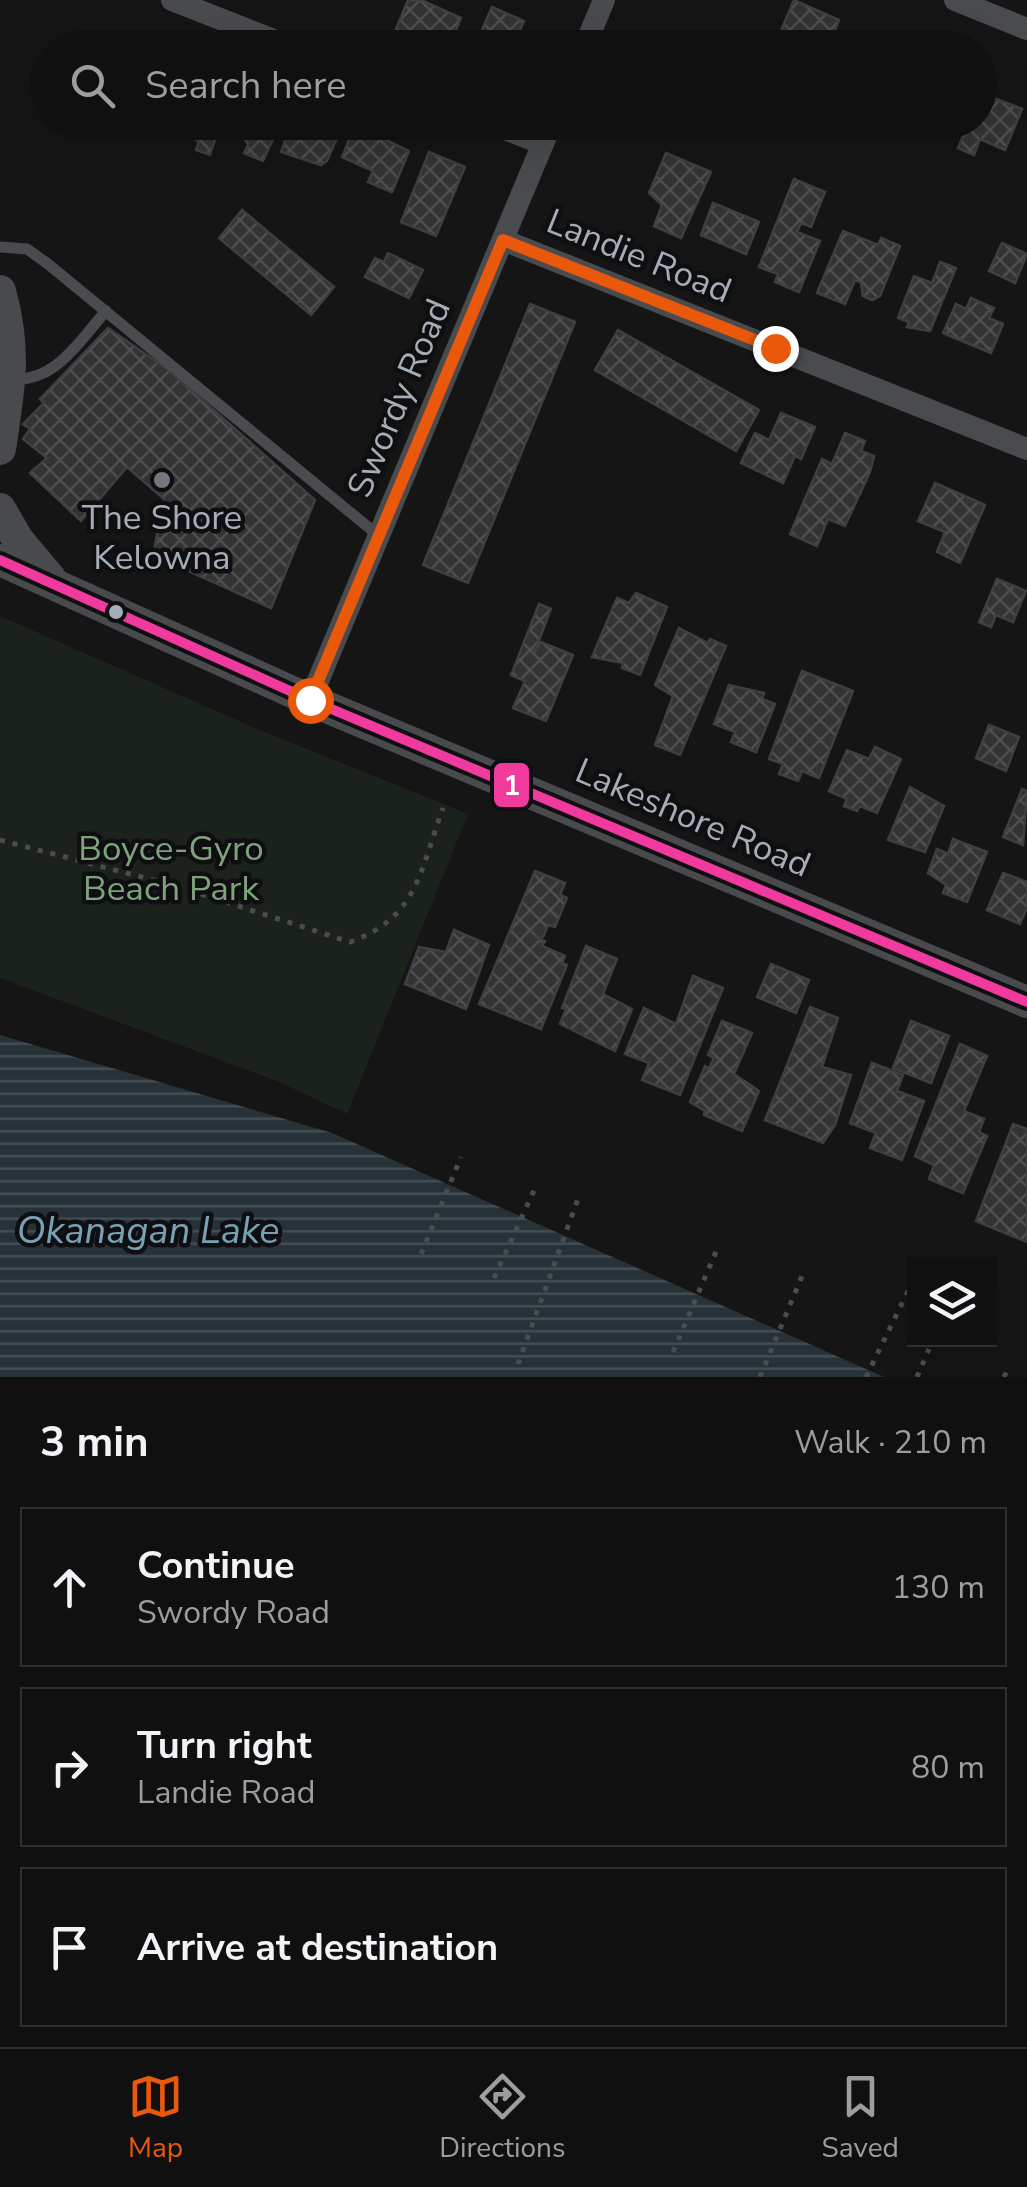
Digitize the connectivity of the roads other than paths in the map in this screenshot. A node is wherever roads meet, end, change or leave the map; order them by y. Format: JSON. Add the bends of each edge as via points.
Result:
{"nodes":[{"id":1,"x":172,"y":0,"type":"edge"},
{"id":2,"x":604,"y":0,"type":"edge"},
{"id":3,"x":955,"y":0,"type":"edge"},
{"id":4,"x":1027,"y":29,"type":"edge"},
{"id":5,"x":248,"y":30,"type":"edge"},
{"id":6,"x":592,"y":30,"type":"edge"},
{"id":7,"x":545,"y":140,"type":"edge"},
{"id":8,"x":503,"y":240,"type":"junction"},
{"id":9,"x":0,"y":247,"type":"edge"},
{"id":10,"x":0,"y":291,"type":"edge"},
{"id":11,"x":106,"y":312,"type":"junction"},
{"id":12,"x":12,"y":379,"type":"junction"},
{"id":13,"x":0,"y":449,"type":"edge"},
{"id":14,"x":1027,"y":449,"type":"edge"},
{"id":15,"x":0,"y":509,"type":"edge"},
{"id":16,"x":378,"y":536,"type":"junction"},
{"id":17,"x":0,"y":560,"type":"edge"},
{"id":18,"x":56,"y":585,"type":"junction"},
{"id":19,"x":310,"y":700,"type":"junction"},
{"id":20,"x":1027,"y":1002,"type":"edge"}],
"edges":[{"from":1,"to":5,"type":"street"},
{"from":2,"to":6,"type":"street"},
{"from":3,"to":4,"type":"street"},
{"from":7,"to":8,"type":"street","name":"Swordy Road"},
{"from":8,"to":14,"type":"street","name":"Landie Road"},
{"from":8,"to":16,"type":"street","name":"Swordy Road"},
{"from":9,"to":11,"type":"lane","via":[[27,249]]},
{"from":10,"to":12,"type":"main road","via":[[12,335]]},
{"from":11,"to":12,"type":"lane","via":[[54,369]]},
{"from":11,"to":16,"type":"lane"},
{"from":12,"to":13,"type":"main road"},
{"from":15,"to":18,"type":"main road"},
{"from":16,"to":19,"type":"street","name":"Swordy Road"},
{"from":17,"to":18,"type":"main road","name":"Lakeshore Road"},
{"from":18,"to":19,"type":"main road","name":"Lakeshore Road"},
{"from":19,"to":20,"type":"main road","name":"Lakeshore Road"}]}
